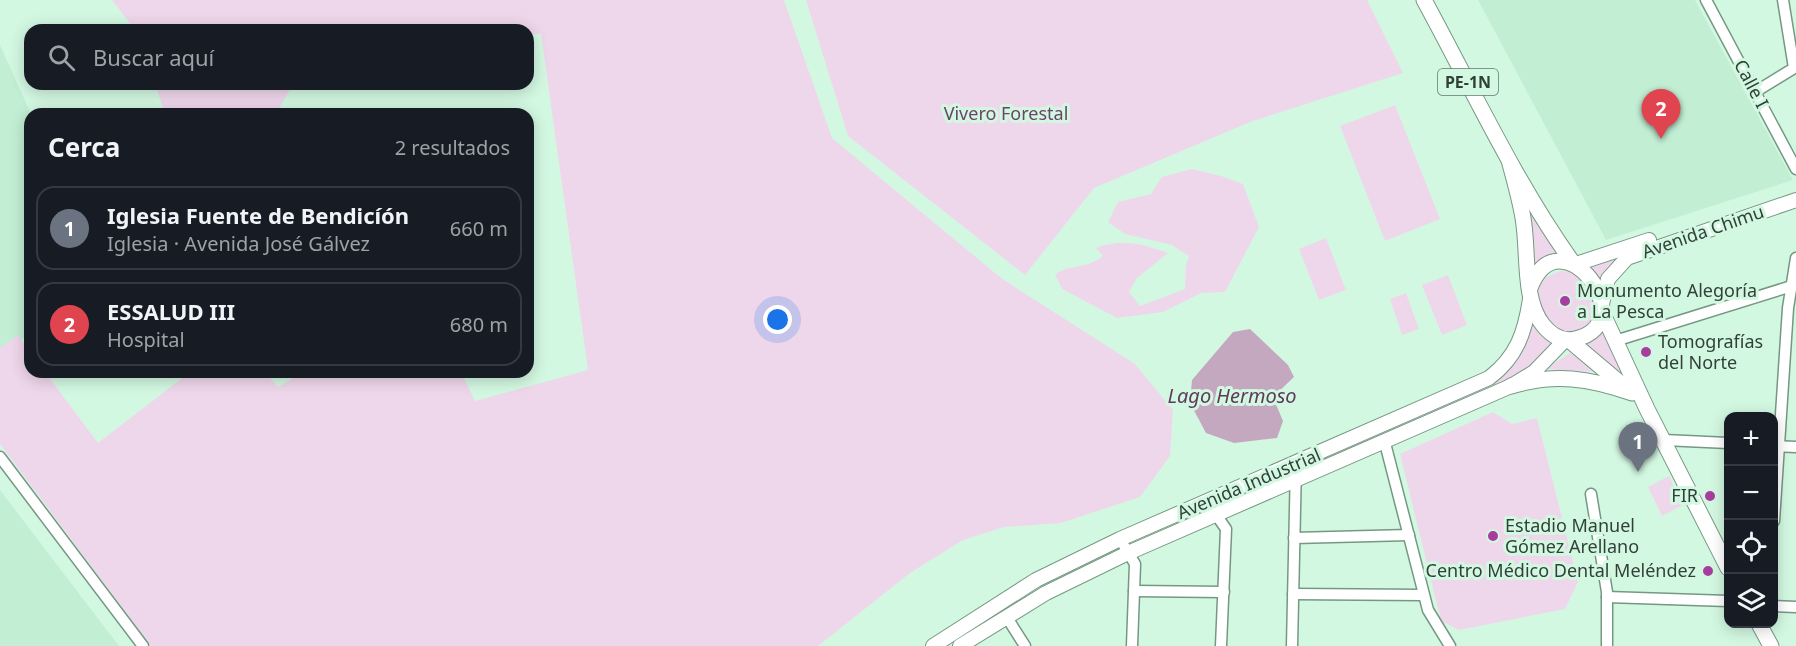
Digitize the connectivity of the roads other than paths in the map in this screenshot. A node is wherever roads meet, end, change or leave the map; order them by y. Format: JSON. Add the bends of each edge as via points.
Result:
{"nodes":[{"id":1,"x":1424,"y":0,"type":"edge"},
{"id":2,"x":1707,"y":0,"type":"edge"},
{"id":3,"x":1783,"y":0,"type":"edge"},
{"id":4,"x":1755,"y":92,"type":"junction"},
{"id":5,"x":1510,"y":164,"type":"junction"},
{"id":6,"x":1796,"y":169,"type":"edge"},
{"id":7,"x":1796,"y":191,"type":"edge"},
{"id":8,"x":1796,"y":200,"type":"edge"},
{"id":9,"x":1796,"y":258,"type":"edge"},
{"id":10,"x":1574,"y":263,"type":"junction"},
{"id":11,"x":1793,"y":286,"type":"edge"},
{"id":12,"x":1530,"y":293,"type":"junction"},
{"id":13,"x":1602,"y":308,"type":"junction"},
{"id":14,"x":1567,"y":340,"type":"junction"},
{"id":15,"x":1615,"y":340,"type":"junction"},
{"id":16,"x":1510,"y":386,"type":"junction"},
{"id":17,"x":1632,"y":393,"type":"junction"},
{"id":18,"x":1647,"y":409,"type":"junction"},
{"id":19,"x":1778,"y":427,"type":"edge"},
{"id":20,"x":1664,"y":440,"type":"junction"},
{"id":21,"x":1385,"y":443,"type":"junction"},
{"id":22,"x":1724,"y":443,"type":"edge"},
{"id":23,"x":1778,"y":446,"type":"edge"},
{"id":24,"x":1796,"y":447,"type":"edge"},
{"id":25,"x":0,"y":457,"type":"edge"},
{"id":26,"x":1296,"y":464,"type":"junction"},
{"id":27,"x":1775,"y":466,"type":"edge"},
{"id":28,"x":1295,"y":481,"type":"junction"},
{"id":29,"x":1591,"y":494,"type":"dead end"},
{"id":30,"x":1217,"y":516,"type":"junction"},
{"id":31,"x":1773,"y":520,"type":"edge"},
{"id":32,"x":1409,"y":535,"type":"junction"},
{"id":33,"x":1294,"y":538,"type":"junction"},
{"id":34,"x":1120,"y":539,"type":"junction"},
{"id":35,"x":1128,"y":553,"type":"junction"},
{"id":36,"x":1724,"y":560,"type":"edge"},
{"id":37,"x":1134,"y":591,"type":"junction"},
{"id":38,"x":1224,"y":592,"type":"junction"},
{"id":39,"x":1293,"y":594,"type":"junction"},
{"id":40,"x":1423,"y":595,"type":"junction"},
{"id":41,"x":1607,"y":597,"type":"junction"},
{"id":42,"x":1724,"y":602,"type":"edge"},
{"id":43,"x":1778,"y":606,"type":"edge"},
{"id":44,"x":1796,"y":608,"type":"edge"},
{"id":45,"x":1006,"y":616,"type":"junction"},
{"id":46,"x":143,"y":646,"type":"edge"},
{"id":47,"x":933,"y":646,"type":"edge"},
{"id":48,"x":960,"y":646,"type":"edge"},
{"id":49,"x":1025,"y":646,"type":"edge"},
{"id":50,"x":1132,"y":646,"type":"edge"},
{"id":51,"x":1221,"y":646,"type":"edge"},
{"id":52,"x":1292,"y":646,"type":"edge"},
{"id":53,"x":1450,"y":646,"type":"edge"},
{"id":54,"x":1607,"y":646,"type":"edge"}],
"edges":[{"from":1,"to":5,"type":"highway","number":"PE-1N"},
{"from":2,"to":4,"type":"street","name":"Calle I"},
{"from":3,"to":4,"type":"street","via":[[1794,68]]},
{"from":4,"to":6,"type":"street","name":"Calle I"},
{"from":5,"to":10,"type":"highway","number":"PE-1N"},
{"from":5,"to":12,"type":"highway","number":"PE-1N","via":[[1523,218]]},
{"from":7,"to":10,"type":"main road","name":"Avenida Chimu"},
{"from":8,"to":13,"type":"main road","name":"Avenida Chimu","via":[[1627,258],[1608,279]]},
{"from":9,"to":11,"type":"street"},
{"from":10,"to":12,"type":"highway","via":[[1545,267],[1538,273]]},
{"from":10,"to":13,"type":"highway","number":"PE-1N","via":[[1590,278]]},
{"from":11,"to":15,"type":"street"},
{"from":11,"to":19,"type":"street"},
{"from":12,"to":14,"type":"highway","number":"PE-1N","via":[[1542,324],[1558,338]]},
{"from":12,"to":26,"type":"main road","name":"Avenida Industrial","via":[[1520,343],[1503,368],[1490,378]]},
{"from":13,"to":14,"type":"highway","via":[[1600,320],[1590,332]]},
{"from":13,"to":15,"type":"highway","number":"PE-1N"},
{"from":14,"to":16,"type":"main road","name":"Avenida Industrial","via":[[1542,365]]},
{"from":14,"to":17,"type":"highway","number":"PE-1N"},
{"from":15,"to":18,"type":"highway","number":"PE-1N"},
{"from":16,"to":17,"type":"highway","via":[[1561,377]]},
{"from":16,"to":21,"type":"main road","name":"Avenida Industrial"},
{"from":17,"to":18,"type":"highway","number":"PE-1N"},
{"from":18,"to":20,"type":"highway","number":"PE-1N"},
{"from":20,"to":22,"type":"street"},
{"from":20,"to":36,"type":"highway","number":"PE-1N"},
{"from":21,"to":28,"type":"main road","name":"Avenida Industrial"},
{"from":21,"to":32,"type":"street"},
{"from":23,"to":24,"type":"street"},
{"from":25,"to":46,"type":"street"},
{"from":26,"to":28,"type":"street"},
{"from":26,"to":34,"type":"main road","name":"Avenida Industrial"},
{"from":27,"to":31,"type":"street"},
{"from":28,"to":30,"type":"main road","name":"Avenida Industrial"},
{"from":28,"to":33,"type":"street"},
{"from":29,"to":41,"type":"street"},
{"from":30,"to":35,"type":"main road","name":"Avenida Industrial"},
{"from":30,"to":38,"type":"street","via":[[1226,529]]},
{"from":32,"to":33,"type":"street"},
{"from":32,"to":40,"type":"street"},
{"from":33,"to":39,"type":"street"},
{"from":34,"to":35,"type":"street"},
{"from":34,"to":47,"type":"main road","name":"Avenida Industrial","via":[[1036,580]]},
{"from":35,"to":37,"type":"street","via":[[1135,564]]},
{"from":35,"to":45,"type":"main road","name":"Avenida Industrial"},
{"from":37,"to":38,"type":"street"},
{"from":37,"to":50,"type":"street"},
{"from":38,"to":51,"type":"street"},
{"from":39,"to":40,"type":"street"},
{"from":39,"to":52,"type":"street"},
{"from":40,"to":53,"type":"street","via":[[1436,627]]},
{"from":41,"to":42,"type":"street"},
{"from":41,"to":54,"type":"street"},
{"from":43,"to":44,"type":"street"},
{"from":45,"to":48,"type":"main road","name":"Avenida Industrial"},
{"from":45,"to":49,"type":"street"}]}
